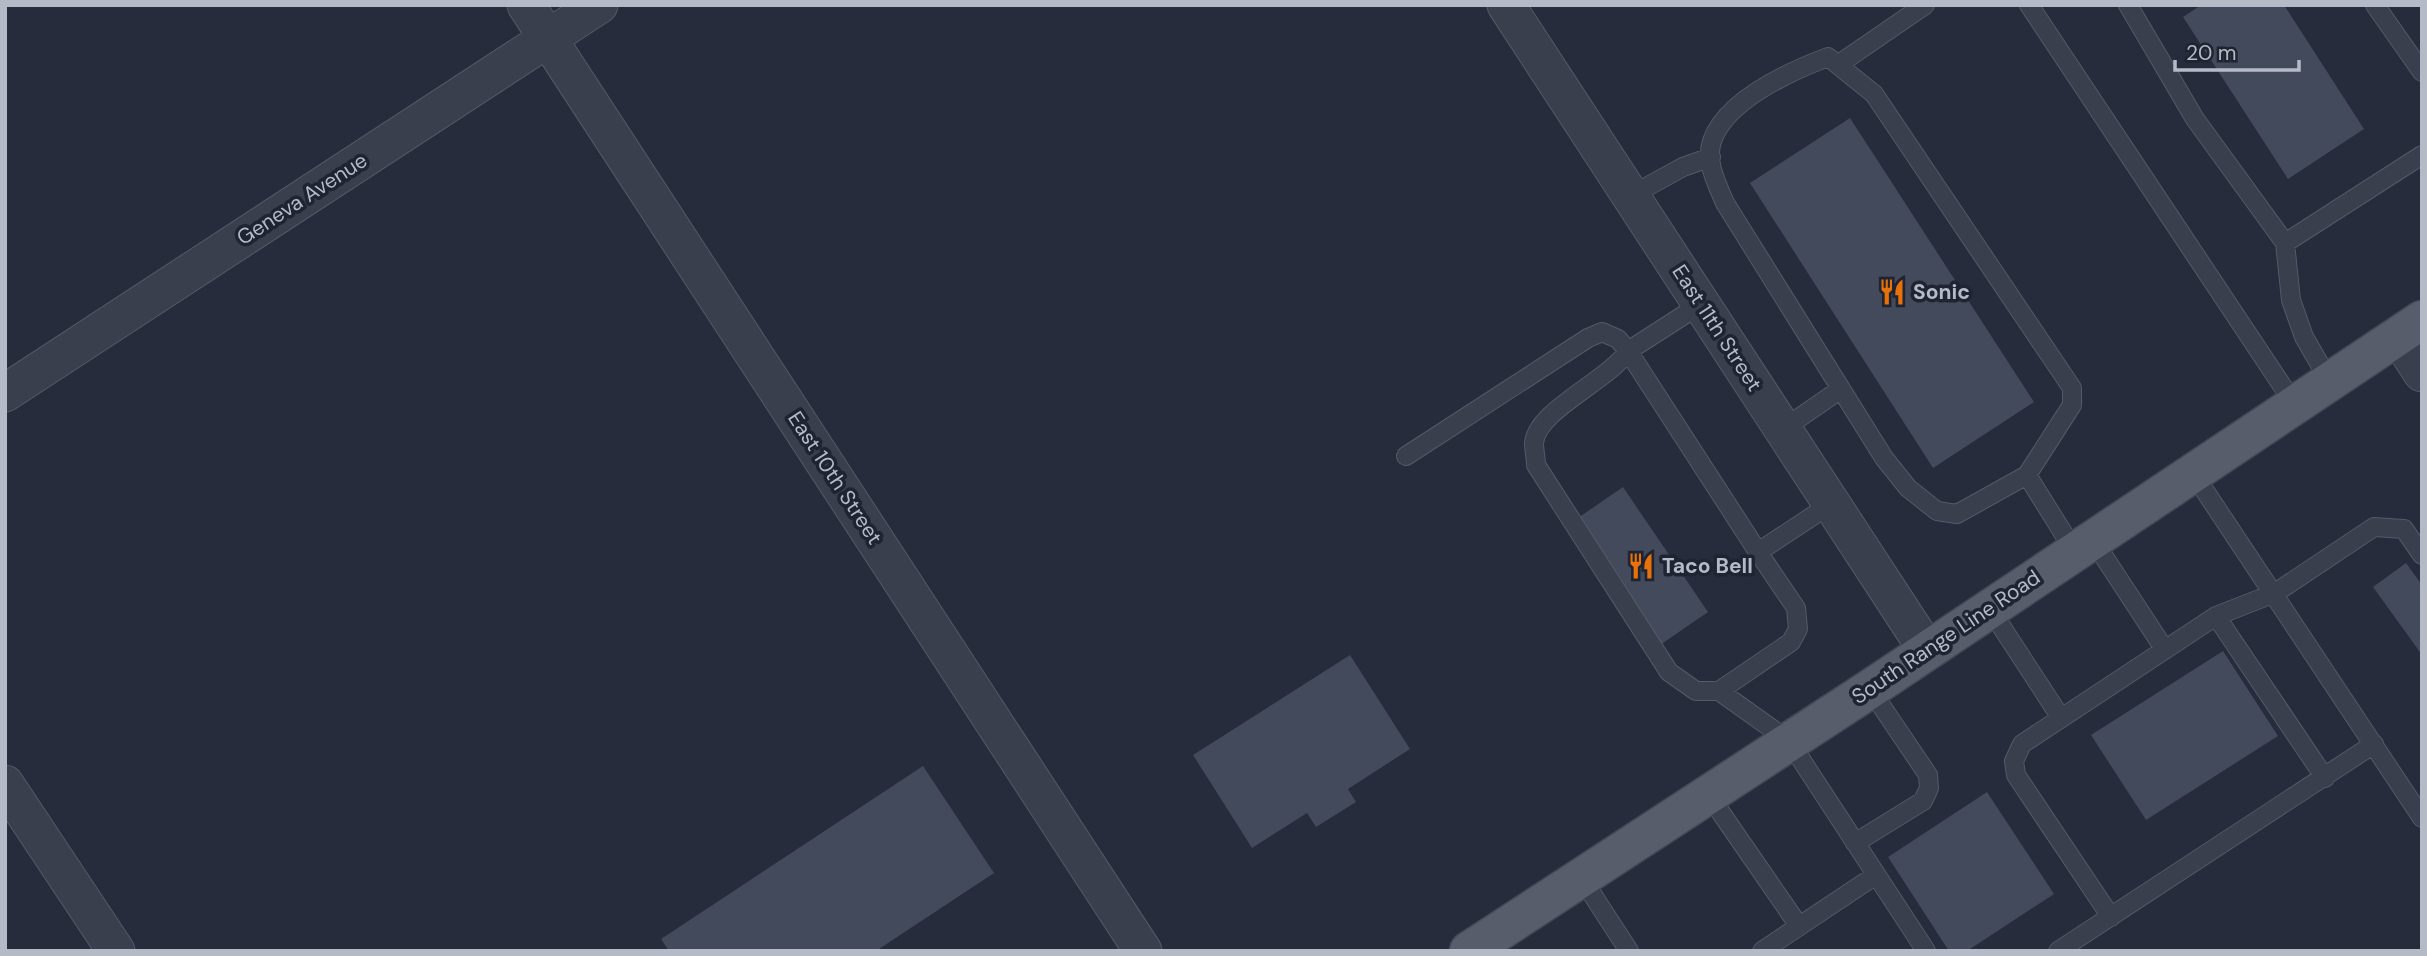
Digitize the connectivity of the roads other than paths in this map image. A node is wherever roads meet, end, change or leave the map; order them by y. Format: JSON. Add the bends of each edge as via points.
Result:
{"nodes":[{"id":1,"x":526,"y":5,"type":"edge"},
{"id":2,"x":599,"y":5,"type":"edge"},
{"id":3,"x":1506,"y":5,"type":"edge"},
{"id":4,"x":1926,"y":5,"type":"edge"},
{"id":5,"x":2029,"y":5,"type":"edge"},
{"id":6,"x":2128,"y":5,"type":"edge"},
{"id":7,"x":2375,"y":5,"type":"edge"},
{"id":8,"x":548,"y":39,"type":"junction"},
{"id":9,"x":1839,"y":64,"type":"junction"},
{"id":10,"x":2422,"y":72,"type":"edge"},
{"id":11,"x":2422,"y":155,"type":"edge"},
{"id":12,"x":1711,"y":157,"type":"junction"},
{"id":13,"x":1630,"y":196,"type":"junction"},
{"id":14,"x":2285,"y":243,"type":"junction"},
{"id":15,"x":1701,"y":304,"type":"junction"},
{"id":16,"x":2410,"y":328,"type":"edge"},
{"id":17,"x":1628,"y":351,"type":"junction"},
{"id":18,"x":2422,"y":373,"type":"edge"},
{"id":19,"x":2330,"y":382,"type":"junction"},
{"id":20,"x":1841,"y":389,"type":"junction"},
{"id":21,"x":5,"y":393,"type":"edge"},
{"id":22,"x":2295,"y":405,"type":"junction"},
{"id":23,"x":1783,"y":429,"type":"junction"},
{"id":24,"x":1406,"y":456,"type":"dead end"},
{"id":25,"x":2193,"y":473,"type":"junction"},
{"id":26,"x":2027,"y":475,"type":"junction"},
{"id":27,"x":1831,"y":504,"type":"junction"},
{"id":28,"x":2084,"y":546,"type":"junction"},
{"id":29,"x":1758,"y":552,"type":"junction"},
{"id":30,"x":2422,"y":555,"type":"edge"},
{"id":31,"x":2275,"y":593,"type":"junction"},
{"id":32,"x":1990,"y":609,"type":"junction"},
{"id":33,"x":2216,"y":616,"type":"junction"},
{"id":34,"x":1927,"y":650,"type":"junction"},
{"id":35,"x":2165,"y":650,"type":"junction"},
{"id":36,"x":1870,"y":689,"type":"junction"},
{"id":37,"x":1719,"y":691,"type":"junction"},
{"id":38,"x":2061,"y":718,"type":"junction"},
{"id":39,"x":1789,"y":741,"type":"junction"},
{"id":40,"x":2374,"y":744,"type":"junction"},
{"id":41,"x":2325,"y":778,"type":"junction"},
{"id":42,"x":5,"y":784,"type":"edge"},
{"id":43,"x":1708,"y":794,"type":"junction"},
{"id":44,"x":2422,"y":818,"type":"edge"},
{"id":45,"x":1855,"y":843,"type":"junction"},
{"id":46,"x":1876,"y":874,"type":"junction"},
{"id":47,"x":1581,"y":877,"type":"junction"},
{"id":48,"x":2111,"y":916,"type":"junction"},
{"id":49,"x":1799,"y":926,"type":"junction"},
{"id":50,"x":1480,"y":948,"type":"edge"},
{"id":51,"x":116,"y":951,"type":"edge"},
{"id":52,"x":1143,"y":951,"type":"edge"},
{"id":53,"x":1629,"y":951,"type":"edge"},
{"id":54,"x":1762,"y":951,"type":"edge"},
{"id":55,"x":1926,"y":951,"type":"edge"},
{"id":56,"x":2058,"y":951,"type":"edge"}],
"edges":[{"from":1,"to":8,"type":"street","name":"East 10th Street"},
{"from":2,"to":8,"type":"street","name":"Geneva Avenue"},
{"from":3,"to":13,"type":"street","name":"East 11th Street"},
{"from":4,"to":9,"type":"lane"},
{"from":5,"to":22,"type":"lane"},
{"from":6,"to":14,"type":"lane","via":[[2195,119]]},
{"from":7,"to":10,"type":"lane"},
{"from":8,"to":21,"type":"street","name":"Geneva Avenue"},
{"from":8,"to":52,"type":"street","name":"East 10th Street"},
{"from":9,"to":12,"type":"lane","via":[[1828,57],[1783,75],[1724,119],[1711,142]]},
{"from":9,"to":26,"type":"lane","via":[[1874,94],[2072,388],[2072,405]]},
{"from":11,"to":14,"type":"lane"},
{"from":12,"to":13,"type":"lane"},
{"from":12,"to":20,"type":"lane","via":[[1711,171],[1725,203]]},
{"from":13,"to":15,"type":"street","name":"East 11th Street"},
{"from":14,"to":19,"type":"lane","via":[[2291,300],[2304,337]]},
{"from":15,"to":17,"type":"lane"},
{"from":15,"to":23,"type":"street","name":"East 11th Street"},
{"from":16,"to":18,"type":"street"},
{"from":16,"to":19,"type":"main road","name":"South Range Line Road"},
{"from":17,"to":24,"type":"lane","via":[[1618,339],[1602,332],[1588,338]]},
{"from":17,"to":29,"type":"lane"},
{"from":17,"to":37,"type":"lane","via":[[1618,366],[1552,412],[1534,440],[1536,465],[1669,672],[1696,691]]},
{"from":19,"to":22,"type":"main road","name":"South Range Line Road"},
{"from":20,"to":23,"type":"lane"},
{"from":20,"to":26,"type":"lane","via":[[1908,488],[1937,511],[1957,514]]},
{"from":22,"to":25,"type":"main road","name":"South Range Line Road"},
{"from":23,"to":27,"type":"street","name":"East 11th Street"},
{"from":25,"to":28,"type":"main road","name":"South Range Line Road"},
{"from":25,"to":31,"type":"lane"},
{"from":26,"to":28,"type":"lane"},
{"from":27,"to":29,"type":"lane"},
{"from":27,"to":34,"type":"street","name":"East 11th Street"},
{"from":28,"to":32,"type":"main road","name":"South Range Line Road"},
{"from":28,"to":35,"type":"lane"},
{"from":29,"to":37,"type":"lane","via":[[1796,608],[1798,629],[1791,642]]},
{"from":30,"to":31,"type":"lane","via":[[2404,529],[2374,527]]},
{"from":31,"to":33,"type":"lane"},
{"from":31,"to":40,"type":"lane"},
{"from":32,"to":34,"type":"main road","name":"South Range Line Road"},
{"from":32,"to":38,"type":"lane"},
{"from":33,"to":35,"type":"lane"},
{"from":33,"to":41,"type":"lane"},
{"from":34,"to":36,"type":"main road","name":"South Range Line Road"},
{"from":35,"to":38,"type":"lane"},
{"from":36,"to":39,"type":"main road","name":"South Range Line Road"},
{"from":36,"to":45,"type":"lane","via":[[1928,775],[1929,788],[1923,801]]},
{"from":37,"to":39,"type":"lane"},
{"from":38,"to":48,"type":"lane","via":[[2022,744],[2014,761],[2016,775]]},
{"from":39,"to":43,"type":"main road","name":"South Range Line Road"},
{"from":39,"to":45,"type":"lane"},
{"from":40,"to":41,"type":"lane"},
{"from":40,"to":44,"type":"lane"},
{"from":41,"to":48,"type":"lane"},
{"from":42,"to":51,"type":"street"},
{"from":43,"to":47,"type":"main road","name":"South Range Line Road"},
{"from":43,"to":49,"type":"lane"},
{"from":45,"to":46,"type":"lane"},
{"from":46,"to":49,"type":"lane"},
{"from":46,"to":55,"type":"lane"},
{"from":47,"to":50,"type":"main road","name":"South Range Line Road"},
{"from":47,"to":53,"type":"lane"},
{"from":48,"to":56,"type":"lane"},
{"from":49,"to":54,"type":"lane"}]}
